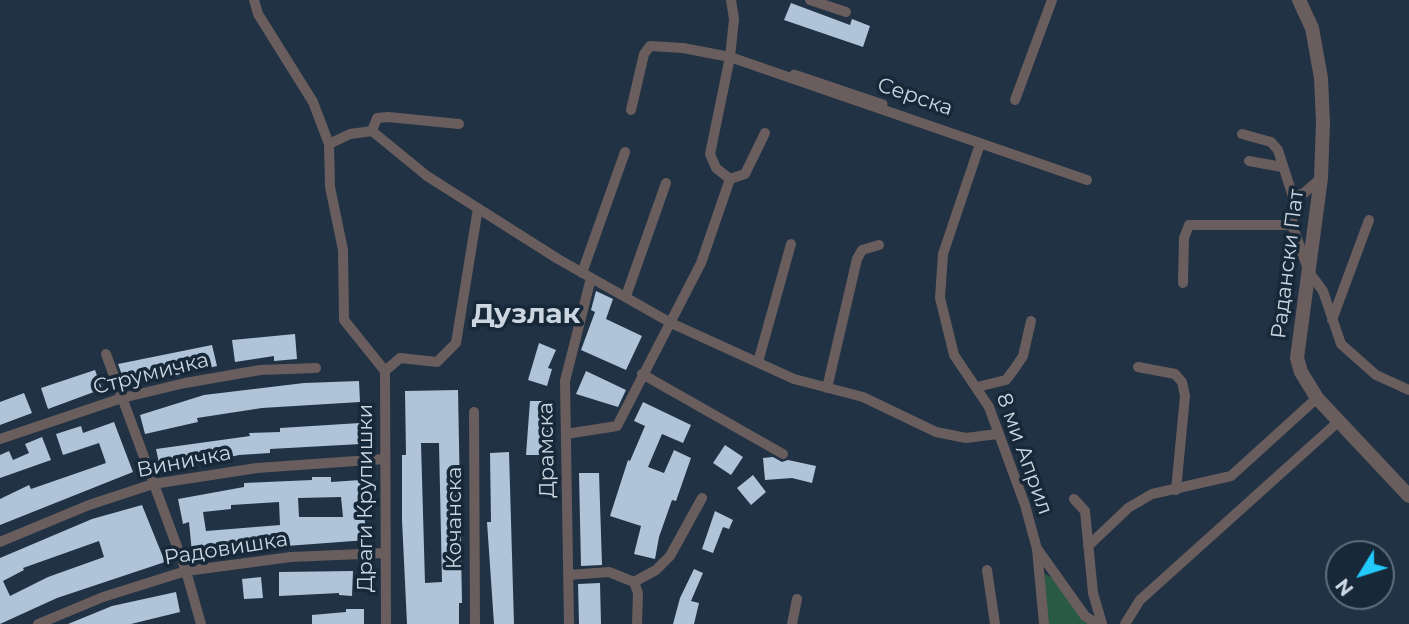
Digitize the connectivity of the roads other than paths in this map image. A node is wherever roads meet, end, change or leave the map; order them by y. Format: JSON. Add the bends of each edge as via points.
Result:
{"nodes":[{"id":1,"x":254,"y":0,"type":"edge"},
{"id":2,"x":731,"y":0,"type":"edge"},
{"id":3,"x":810,"y":0,"type":"edge"},
{"id":4,"x":1052,"y":0,"type":"edge"},
{"id":5,"x":1299,"y":0,"type":"edge"},
{"id":6,"x":846,"y":12,"type":"dead end"},
{"id":7,"x":730,"y":57,"type":"junction"},
{"id":8,"x":1015,"y":100,"type":"dead end"},
{"id":9,"x":631,"y":110,"type":"dead end"},
{"id":10,"x":459,"y":124,"type":"dead end"},
{"id":11,"x":372,"y":131,"type":"junction"},
{"id":12,"x":765,"y":133,"type":"dead end"},
{"id":13,"x":1242,"y":134,"type":"dead end"},
{"id":14,"x":329,"y":144,"type":"junction"},
{"id":15,"x":980,"y":144,"type":"junction"},
{"id":16,"x":625,"y":152,"type":"dead end"},
{"id":17,"x":1249,"y":161,"type":"dead end"},
{"id":18,"x":1282,"y":167,"type":"junction"},
{"id":19,"x":1321,"y":178,"type":"junction"},
{"id":20,"x":730,"y":179,"type":"junction"},
{"id":21,"x":1084,"y":179,"type":"joint"},
{"id":22,"x":666,"y":183,"type":"dead end"},
{"id":23,"x":1293,"y":197,"type":"junction"},
{"id":24,"x":478,"y":208,"type":"junction"},
{"id":25,"x":1369,"y":220,"type":"dead end"},
{"id":26,"x":1292,"y":225,"type":"junction"},
{"id":27,"x":790,"y":244,"type":"dead end"},
{"id":28,"x":879,"y":244,"type":"dead end"},
{"id":29,"x":1309,"y":272,"type":"junction"},
{"id":30,"x":587,"y":275,"type":"junction"},
{"id":31,"x":1183,"y":283,"type":"dead end"},
{"id":32,"x":626,"y":296,"type":"junction"},
{"id":33,"x":1332,"y":320,"type":"junction"},
{"id":34,"x":1031,"y":321,"type":"dead end"},
{"id":35,"x":671,"y":323,"type":"junction"},
{"id":36,"x":106,"y":354,"type":"dead end"},
{"id":37,"x":758,"y":362,"type":"junction"},
{"id":38,"x":1138,"y":367,"type":"dead end"},
{"id":39,"x":316,"y":368,"type":"dead end"},
{"id":40,"x":385,"y":371,"type":"junction"},
{"id":41,"x":642,"y":374,"type":"junction"},
{"id":42,"x":977,"y":387,"type":"junction"},
{"id":43,"x":827,"y":388,"type":"junction"},
{"id":44,"x":1409,"y":390,"type":"edge"},
{"id":45,"x":122,"y":398,"type":"junction"},
{"id":46,"x":1317,"y":398,"type":"junction"},
{"id":47,"x":474,"y":412,"type":"dead end"},
{"id":48,"x":1339,"y":421,"type":"junction"},
{"id":49,"x":565,"y":434,"type":"junction"},
{"id":50,"x":997,"y":434,"type":"junction"},
{"id":51,"x":0,"y":439,"type":"edge"},
{"id":52,"x":783,"y":454,"type":"dead end"},
{"id":53,"x":384,"y":459,"type":"junction"},
{"id":54,"x":153,"y":484,"type":"junction"},
{"id":55,"x":1177,"y":490,"type":"junction"},
{"id":56,"x":1409,"y":496,"type":"edge"},
{"id":57,"x":702,"y":498,"type":"dead end"},
{"id":58,"x":1074,"y":499,"type":"dead end"},
{"id":59,"x":0,"y":542,"type":"edge"},
{"id":60,"x":1088,"y":545,"type":"junction"},
{"id":61,"x":1037,"y":549,"type":"junction"},
{"id":62,"x":385,"y":553,"type":"junction"},
{"id":63,"x":988,"y":570,"type":"dead end"},
{"id":64,"x":186,"y":571,"type":"junction"},
{"id":65,"x":569,"y":575,"type":"junction"},
{"id":66,"x":634,"y":582,"type":"junction"},
{"id":67,"x":797,"y":599,"type":"dead end"},
{"id":68,"x":38,"y":624,"type":"edge"},
{"id":69,"x":201,"y":624,"type":"edge"},
{"id":70,"x":386,"y":624,"type":"edge"},
{"id":71,"x":475,"y":624,"type":"edge"},
{"id":72,"x":569,"y":624,"type":"edge"},
{"id":73,"x":637,"y":624,"type":"edge"},
{"id":74,"x":792,"y":624,"type":"edge"},
{"id":75,"x":995,"y":624,"type":"edge"},
{"id":76,"x":1044,"y":624,"type":"edge"},
{"id":77,"x":1099,"y":624,"type":"edge"},
{"id":78,"x":1125,"y":624,"type":"edge"}],
"edges":[{"from":1,"to":14,"type":"street","via":[[258,15],[313,102]]},
{"from":2,"to":7,"type":"street"},
{"from":3,"to":6,"type":"street"},
{"from":4,"to":8,"type":"street"},
{"from":5,"to":19,"type":"street","name":"Радански Пат","via":[[1312,28],[1321,78]]},
{"from":7,"to":9,"type":"street","via":[[650,46]]},
{"from":7,"to":15,"type":"street"},
{"from":7,"to":20,"type":"street","via":[[710,154],[716,168]]},
{"from":7,"to":21,"type":"street","name":"Серска","via":[[832,86],[1047,161]]},
{"from":10,"to":11,"type":"street","via":[[388,117],[377,118]]},
{"from":11,"to":14,"type":"street"},
{"from":11,"to":24,"type":"street","via":[[427,176]]},
{"from":12,"to":20,"type":"street","via":[[745,173]]},
{"from":13,"to":18,"type":"street","via":[[1271,142]]},
{"from":14,"to":40,"type":"street","via":[[330,187],[343,250],[344,320]]},
{"from":15,"to":21,"type":"street"},
{"from":15,"to":42,"type":"street","name":"8 ми Април","via":[[943,254],[940,298],[954,355]]},
{"from":16,"to":30,"type":"street","name":"Драмска"},
{"from":17,"to":18,"type":"street"},
{"from":18,"to":23,"type":"street"},
{"from":19,"to":23,"type":"street"},
{"from":19,"to":29,"type":"street","name":"Радански Пат"},
{"from":20,"to":35,"type":"street","via":[[701,264]]},
{"from":22,"to":32,"type":"street"},
{"from":23,"to":26,"type":"street"},
{"from":24,"to":30,"type":"street"},
{"from":24,"to":40,"type":"street","via":[[456,343],[437,362],[400,359]]},
{"from":25,"to":33,"type":"street"},
{"from":26,"to":29,"type":"street"},
{"from":26,"to":31,"type":"street","via":[[1189,225],[1184,238]]},
{"from":27,"to":37,"type":"street"},
{"from":28,"to":43,"type":"street","via":[[862,250],[857,259]]},
{"from":29,"to":33,"type":"street","via":[[1323,291]]},
{"from":29,"to":46,"type":"street","name":"Радански Пат","via":[[1297,358]]},
{"from":30,"to":32,"type":"street"},
{"from":30,"to":49,"type":"street","name":"Драмска","via":[[565,381]]},
{"from":32,"to":35,"type":"street"},
{"from":33,"to":44,"type":"street","via":[[1341,344],[1352,356],[1376,375]]},
{"from":34,"to":42,"type":"street","via":[[1023,356],[1011,374],[1006,380]]},
{"from":35,"to":37,"type":"street"},
{"from":35,"to":41,"type":"street"},
{"from":36,"to":45,"type":"street"},
{"from":37,"to":43,"type":"street"},
{"from":38,"to":55,"type":"street","via":[[1175,374],[1182,382],[1185,396]]},
{"from":39,"to":45,"type":"street","name":"Струмичка","via":[[232,374]]},
{"from":40,"to":53,"type":"street","name":"Драги Крупишки"},
{"from":41,"to":49,"type":"street","via":[[614,429]]},
{"from":41,"to":52,"type":"street"},
{"from":42,"to":50,"type":"street","name":"8 ми Април","via":[[994,418]]},
{"from":43,"to":50,"type":"street","via":[[863,397],[936,432],[966,438]]},
{"from":45,"to":51,"type":"street","name":"Струмичка"},
{"from":45,"to":54,"type":"street"},
{"from":46,"to":48,"type":"street","name":"Радански Пат"},
{"from":46,"to":55,"type":"street","via":[[1231,476]]},
{"from":47,"to":71,"type":"street","name":"Кочанска"},
{"from":48,"to":56,"type":"street","name":"Радански Пат"},
{"from":48,"to":78,"type":"street","via":[[1140,600]]},
{"from":49,"to":65,"type":"street","name":"Драмска"},
{"from":50,"to":61,"type":"street","name":"8 ми Април"},
{"from":53,"to":54,"type":"street","name":"Виничка","via":[[257,468]]},
{"from":53,"to":62,"type":"street","name":"Драги Крупишки"},
{"from":54,"to":59,"type":"street","name":"Виничка"},
{"from":54,"to":64,"type":"street"},
{"from":55,"to":60,"type":"street","via":[[1153,494],[1128,508]]},
{"from":57,"to":66,"type":"street","via":[[670,556]]},
{"from":58,"to":60,"type":"street","via":[[1085,511]]},
{"from":60,"to":77,"type":"street"},
{"from":61,"to":76,"type":"street","name":"8 ми Април"},
{"from":61,"to":77,"type":"street","via":[[1086,616]]},
{"from":62,"to":64,"type":"street","name":"Радовишка","via":[[290,557]]},
{"from":62,"to":70,"type":"street","name":"Драги Крупишки"},
{"from":63,"to":75,"type":"street"},
{"from":64,"to":68,"type":"street","name":"Радовишка","via":[[103,597]]},
{"from":64,"to":69,"type":"street"},
{"from":65,"to":66,"type":"street","via":[[609,572]]},
{"from":65,"to":72,"type":"street","name":"Драмска"},
{"from":66,"to":73,"type":"street"},
{"from":67,"to":74,"type":"street"}]}
